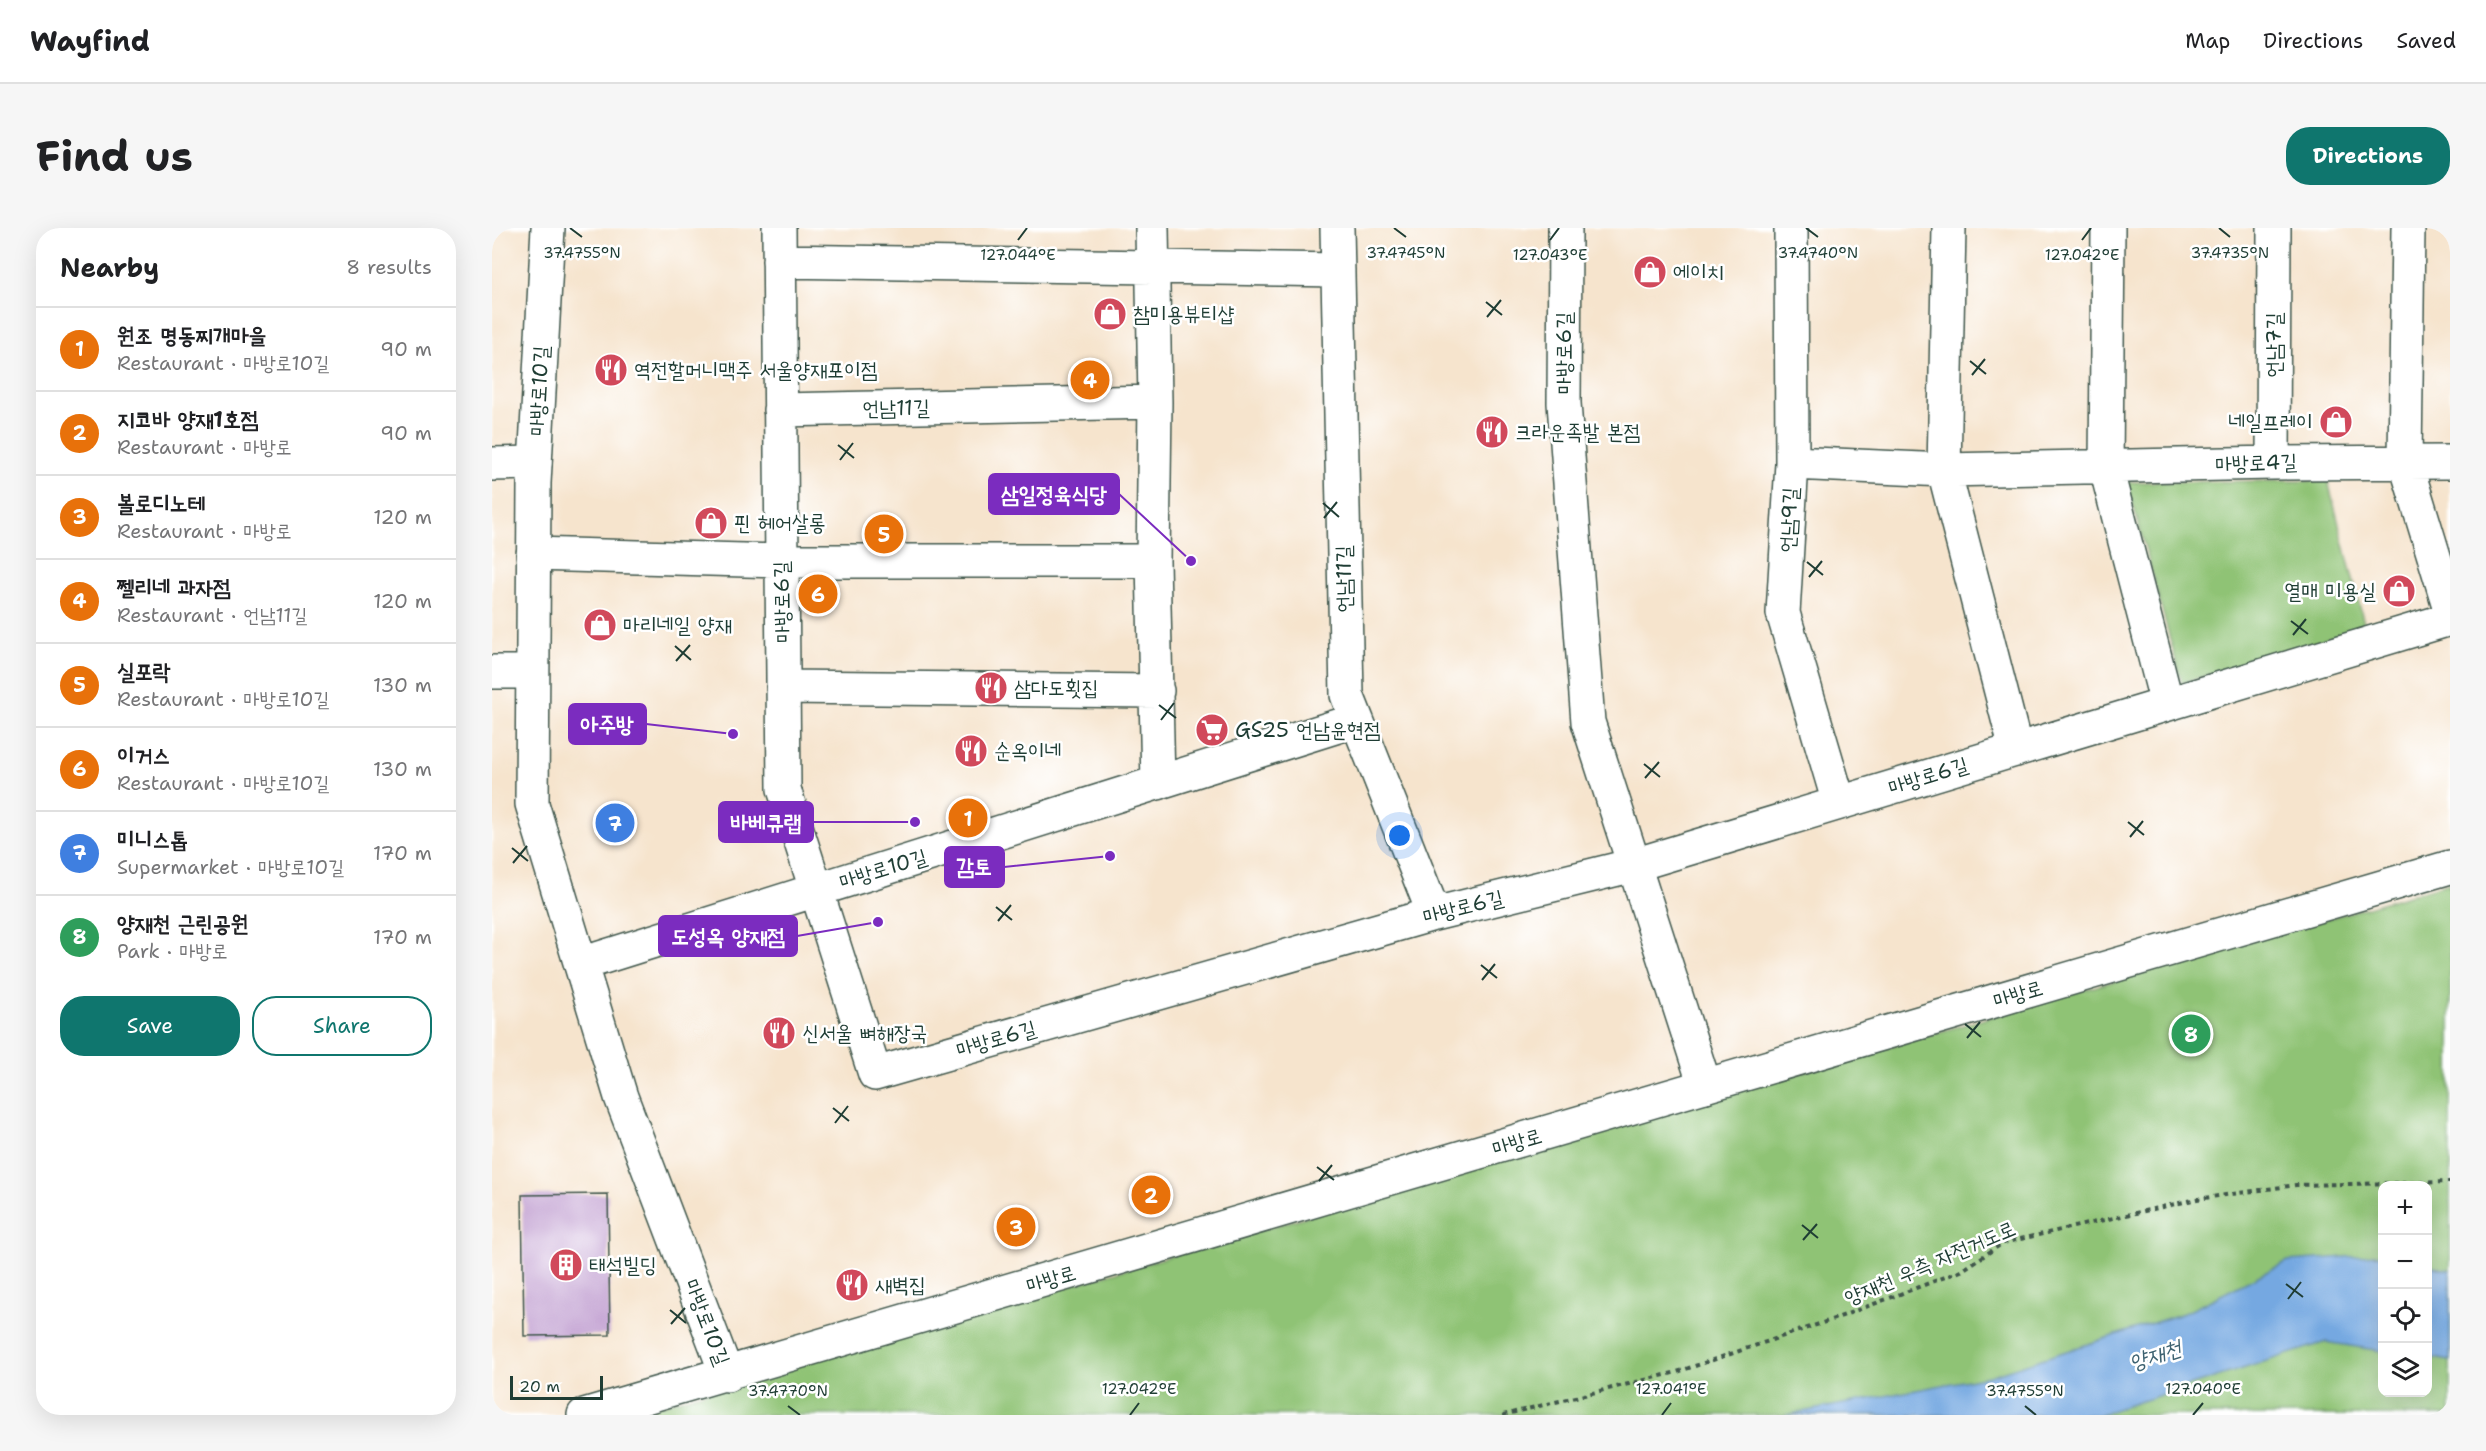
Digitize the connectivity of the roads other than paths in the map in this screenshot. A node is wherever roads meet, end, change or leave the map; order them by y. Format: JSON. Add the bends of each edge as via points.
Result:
{"nodes":[{"id":1,"x":548,"y":228,"type":"edge"},
{"id":2,"x":779,"y":228,"type":"edge"},
{"id":3,"x":1152,"y":228,"type":"edge"},
{"id":4,"x":1337,"y":228,"type":"edge"},
{"id":5,"x":1565,"y":228,"type":"edge"},
{"id":6,"x":1791,"y":228,"type":"edge"},
{"id":7,"x":1949,"y":228,"type":"edge"},
{"id":8,"x":2108,"y":228,"type":"edge"},
{"id":9,"x":2274,"y":228,"type":"edge"},
{"id":10,"x":2408,"y":228,"type":"edge"},
{"id":11,"x":779,"y":261,"type":"junction"},
{"id":12,"x":1153,"y":267,"type":"junction"},
{"id":13,"x":1338,"y":270,"type":"junction"},
{"id":14,"x":1155,"y":402,"type":"junction"},
{"id":15,"x":780,"y":410,"type":"junction"},
{"id":16,"x":2405,"y":461,"type":"junction"},
{"id":17,"x":2450,"y":462,"type":"edge"},
{"id":18,"x":535,"y":463,"type":"junction"},
{"id":19,"x":1792,"y":463,"type":"junction"},
{"id":20,"x":2273,"y":463,"type":"junction"},
{"id":21,"x":492,"y":464,"type":"edge"},
{"id":22,"x":2106,"y":468,"type":"junction"},
{"id":23,"x":1944,"y":470,"type":"junction"},
{"id":24,"x":533,"y":554,"type":"junction"},
{"id":25,"x":782,"y":561,"type":"junction"},
{"id":26,"x":1153,"y":561,"type":"junction"},
{"id":27,"x":2450,"y":609,"type":"edge"},
{"id":28,"x":2450,"y":619,"type":"edge"},
{"id":29,"x":492,"y":672,"type":"edge"},
{"id":30,"x":532,"y":672,"type":"junction"},
{"id":31,"x":783,"y":687,"type":"junction"},
{"id":32,"x":1157,"y":691,"type":"junction"},
{"id":33,"x":2167,"y":704,"type":"junction"},
{"id":34,"x":1357,"y":720,"type":"junction"},
{"id":35,"x":2016,"y":750,"type":"junction"},
{"id":36,"x":1158,"y":783,"type":"junction"},
{"id":37,"x":1839,"y":803,"type":"junction"},
{"id":38,"x":1634,"y":865,"type":"junction"},
{"id":39,"x":2450,"y":867,"type":"edge"},
{"id":40,"x":816,"y":890,"type":"junction"},
{"id":41,"x":1434,"y":914,"type":"junction"},
{"id":42,"x":581,"y":964,"type":"junction"},
{"id":43,"x":1705,"y":1086,"type":"junction"},
{"id":44,"x":727,"y":1374,"type":"junction"},
{"id":45,"x":584,"y":1415,"type":"edge"}],
"edges":[{"from":1,"to":18,"type":"street","name":"마방로10길"},
{"from":2,"to":11,"type":"street","name":"마방로6길"},
{"from":3,"to":12,"type":"street"},
{"from":4,"to":13,"type":"street","name":"언남11길"},
{"from":5,"to":38,"type":"street","name":"마방로6길","via":[[1564,403],[1588,722]]},
{"from":6,"to":19,"type":"street","name":"언남9길"},
{"from":7,"to":23,"type":"street"},
{"from":8,"to":22,"type":"street"},
{"from":9,"to":20,"type":"street","name":"언남7길"},
{"from":10,"to":16,"type":"street"},
{"from":11,"to":12,"type":"street"},
{"from":11,"to":15,"type":"street","name":"마방로6길"},
{"from":12,"to":13,"type":"street"},
{"from":12,"to":14,"type":"street"},
{"from":13,"to":34,"type":"street","name":"언남11길","via":[[1347,694]]},
{"from":14,"to":15,"type":"street","name":"언남11길"},
{"from":14,"to":26,"type":"street"},
{"from":15,"to":25,"type":"street","name":"마방로6길"},
{"from":16,"to":17,"type":"street","name":"마방로4길"},
{"from":16,"to":20,"type":"street","name":"마방로4길"},
{"from":16,"to":27,"type":"street"},
{"from":18,"to":21,"type":"street"},
{"from":18,"to":24,"type":"street","name":"마방로10길"},
{"from":19,"to":23,"type":"street","name":"마방로4길"},
{"from":19,"to":37,"type":"street","name":"언남9길","via":[[1783,614]]},
{"from":20,"to":22,"type":"street","name":"마방로4길"},
{"from":22,"to":23,"type":"street","name":"마방로4길"},
{"from":22,"to":33,"type":"street"},
{"from":23,"to":35,"type":"street"},
{"from":24,"to":25,"type":"street"},
{"from":24,"to":30,"type":"street","name":"마방로10길"},
{"from":25,"to":26,"type":"street"},
{"from":25,"to":31,"type":"street","name":"마방로6길"},
{"from":26,"to":32,"type":"street"},
{"from":28,"to":33,"type":"street","name":"마방로6길"},
{"from":29,"to":30,"type":"street"},
{"from":30,"to":42,"type":"street","name":"마방로10길","via":[[532,804]]},
{"from":31,"to":32,"type":"street"},
{"from":31,"to":40,"type":"street","name":"마방로6길","via":[[784,789]]},
{"from":32,"to":36,"type":"street"},
{"from":33,"to":35,"type":"street","name":"마방로6길"},
{"from":34,"to":36,"type":"street","name":"마방로10길"},
{"from":34,"to":41,"type":"street","name":"언남11길"},
{"from":35,"to":37,"type":"street","name":"마방로6길"},
{"from":36,"to":40,"type":"street","name":"마방로10길"},
{"from":37,"to":38,"type":"street","name":"마방로6길"},
{"from":38,"to":41,"type":"street","name":"마방로6길"},
{"from":38,"to":43,"type":"street","name":"마방로6길"},
{"from":39,"to":43,"type":"street","name":"마방로"},
{"from":40,"to":41,"type":"street","name":"마방로6길","via":[[875,1074]]},
{"from":40,"to":42,"type":"street","name":"마방로10길"},
{"from":42,"to":44,"type":"street","name":"마방로10길","via":[[621,1097]]},
{"from":43,"to":44,"type":"street","name":"마방로"},
{"from":44,"to":45,"type":"street","name":"마방로"}]}
